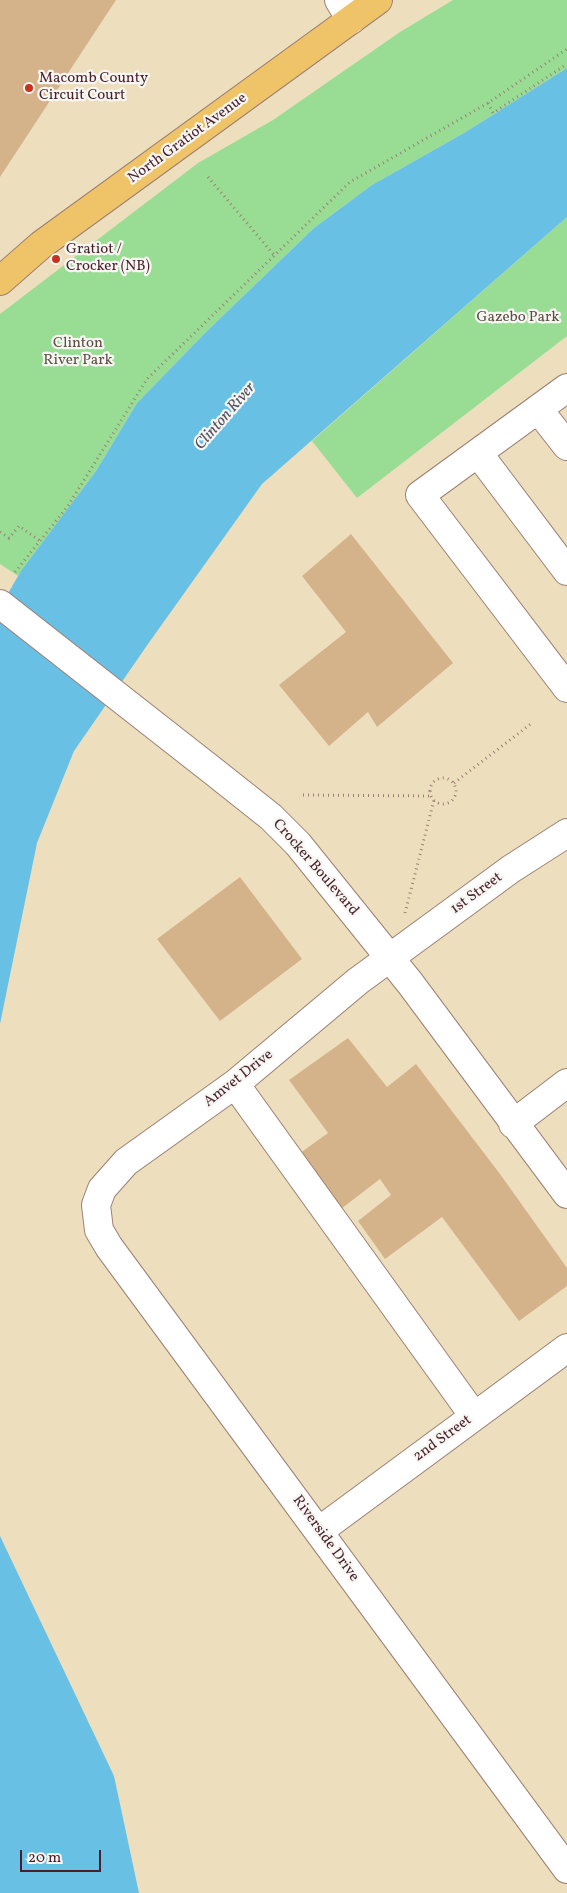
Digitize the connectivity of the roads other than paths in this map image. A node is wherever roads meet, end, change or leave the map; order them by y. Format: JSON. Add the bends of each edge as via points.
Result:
{"nodes":[{"id":1,"x":378,"y":0,"type":"edge"},
{"id":2,"x":345,"y":10,"type":"edge"},
{"id":3,"x":0,"y":281,"type":"edge"},
{"id":4,"x":567,"y":388,"type":"edge"},
{"id":5,"x":538,"y":409,"type":"junction"},
{"id":6,"x":567,"y":446,"type":"edge"},
{"id":7,"x":478,"y":453,"type":"junction"},
{"id":8,"x":567,"y":571,"type":"edge"},
{"id":9,"x":0,"y":604,"type":"edge"},
{"id":10,"x":567,"y":688,"type":"edge"},
{"id":11,"x":567,"y":833,"type":"edge"},
{"id":12,"x":390,"y":958,"type":"junction"},
{"id":13,"x":567,"y":1083,"type":"edge"},
{"id":14,"x":235,"y":1084,"type":"junction"},
{"id":15,"x":514,"y":1124,"type":"junction"},
{"id":16,"x":567,"y":1194,"type":"edge"},
{"id":17,"x":96,"y":1205,"type":"joint"},
{"id":18,"x":567,"y":1348,"type":"edge"},
{"id":19,"x":474,"y":1416,"type":"junction"},
{"id":20,"x":319,"y":1531,"type":"junction"},
{"id":21,"x":565,"y":1861,"type":"edge"}],
"edges":[{"from":1,"to":2,"type":"main road","name":"North Gratiot Avenue"},
{"from":2,"to":3,"type":"main road","name":"North Gratiot Avenue"},
{"from":4,"to":5,"type":"street"},
{"from":5,"to":6,"type":"street"},
{"from":5,"to":7,"type":"street"},
{"from":7,"to":8,"type":"street"},
{"from":7,"to":10,"type":"street","via":[[420,495]]},
{"from":9,"to":12,"type":"street","name":"Crocker Boulevard","via":[[155,724],[284,830]]},
{"from":11,"to":12,"type":"street","name":"1st Street","via":[[511,869]]},
{"from":12,"to":14,"type":"street","name":"Amvet Drive"},
{"from":12,"to":15,"type":"street","name":"Crocker Boulevard"},
{"from":13,"to":15,"type":"street"},
{"from":14,"to":17,"type":"street","name":"Amvet Drive","via":[[126,1162],[102,1189]]},
{"from":14,"to":19,"type":"street"},
{"from":15,"to":16,"type":"street","name":"Crocker Boulevard"},
{"from":17,"to":20,"type":"street","name":"Riverside Drive","via":[[99,1230],[109,1247]]},
{"from":18,"to":19,"type":"street","name":"2nd Street"},
{"from":19,"to":20,"type":"street","name":"2nd Street"},
{"from":20,"to":21,"type":"street","name":"Riverside Drive"}]}
